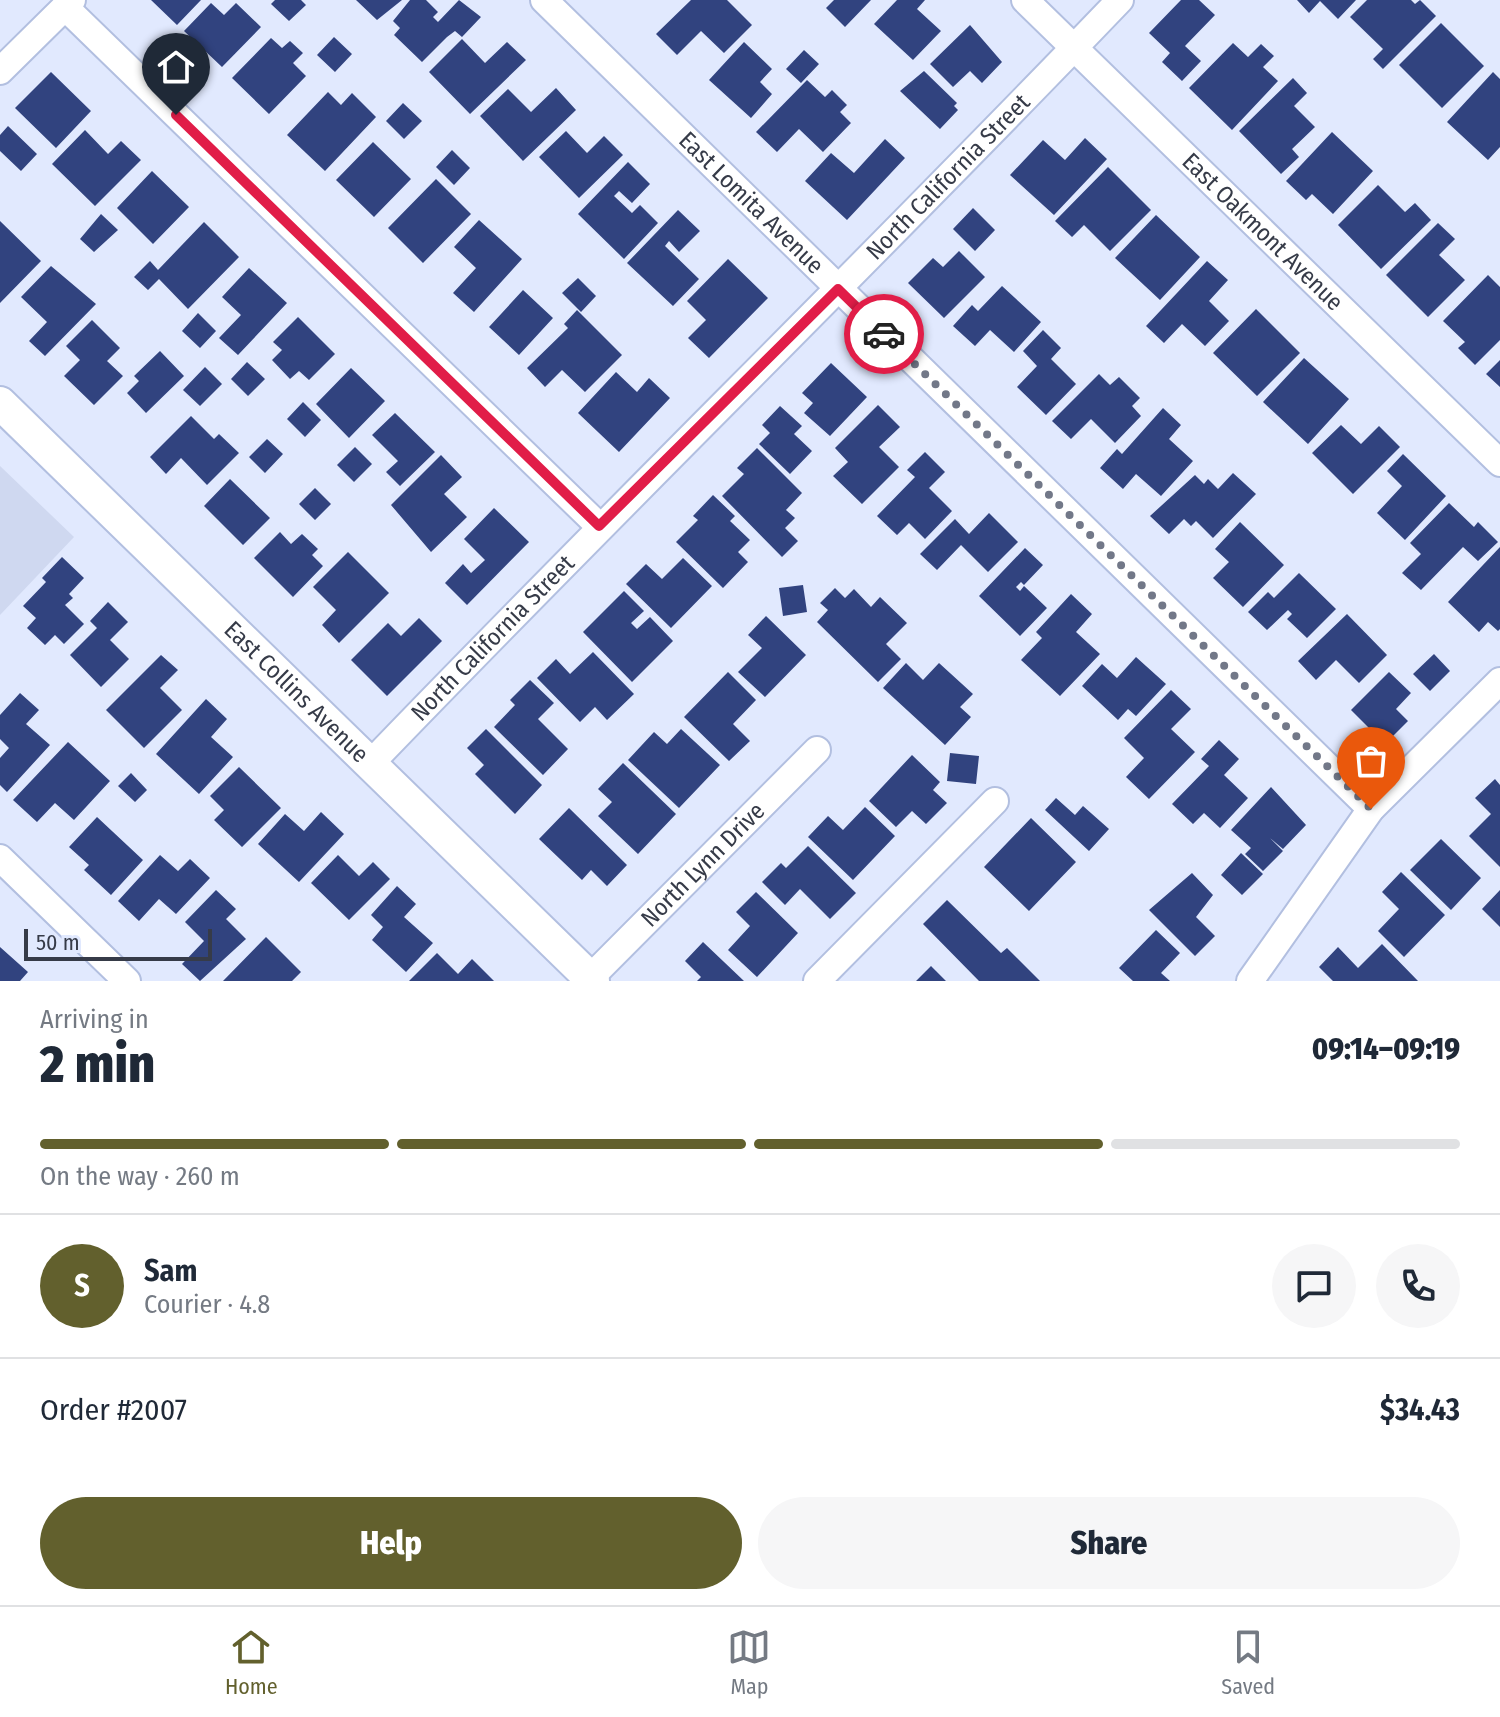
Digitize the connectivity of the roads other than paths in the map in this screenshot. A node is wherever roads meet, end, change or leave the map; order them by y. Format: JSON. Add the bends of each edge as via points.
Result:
{"nodes":[{"id":1,"x":544,"y":0,"type":"edge"},
{"id":2,"x":1025,"y":0,"type":"edge"},
{"id":3,"x":1120,"y":0,"type":"edge"},
{"id":4,"x":69,"y":4,"type":"edge"},
{"id":5,"x":1074,"y":48,"type":"junction"},
{"id":6,"x":0,"y":71,"type":"edge"},
{"id":7,"x":838,"y":289,"type":"junction"},
{"id":8,"x":0,"y":403,"type":"edge"},
{"id":9,"x":1500,"y":463,"type":"edge"},
{"id":10,"x":599,"y":526,"type":"junction"},
{"id":11,"x":1500,"y":681,"type":"edge"},
{"id":12,"x":817,"y":750,"type":"dead end"},
{"id":13,"x":370,"y":764,"type":"junction"},
{"id":14,"x":995,"y":801,"type":"dead end"},
{"id":15,"x":1371,"y":809,"type":"junction"},
{"id":16,"x":0,"y":858,"type":"edge"},
{"id":17,"x":591,"y":980,"type":"edge"},
{"id":18,"x":127,"y":981,"type":"edge"},
{"id":19,"x":817,"y":981,"type":"edge"},
{"id":20,"x":1250,"y":981,"type":"edge"}],
"edges":[{"from":1,"to":7,"type":"street","name":"East Lomita Avenue"},
{"from":2,"to":5,"type":"street","name":"East Oakmont Avenue"},
{"from":3,"to":5,"type":"street","name":"North California Street"},
{"from":4,"to":6,"type":"street"},
{"from":4,"to":10,"type":"street"},
{"from":5,"to":7,"type":"street","name":"North California Street"},
{"from":5,"to":9,"type":"street","name":"East Oakmont Avenue"},
{"from":7,"to":10,"type":"street","name":"North California Street"},
{"from":7,"to":15,"type":"street","name":"East Lomita Avenue"},
{"from":8,"to":13,"type":"street","name":"East Collins Avenue"},
{"from":10,"to":13,"type":"street","name":"North California Street"},
{"from":11,"to":15,"type":"street"},
{"from":12,"to":17,"type":"street","name":"North Lynn Drive"},
{"from":13,"to":17,"type":"street","name":"East Collins Avenue"},
{"from":14,"to":19,"type":"street"},
{"from":15,"to":20,"type":"street"},
{"from":16,"to":18,"type":"street"}]}
